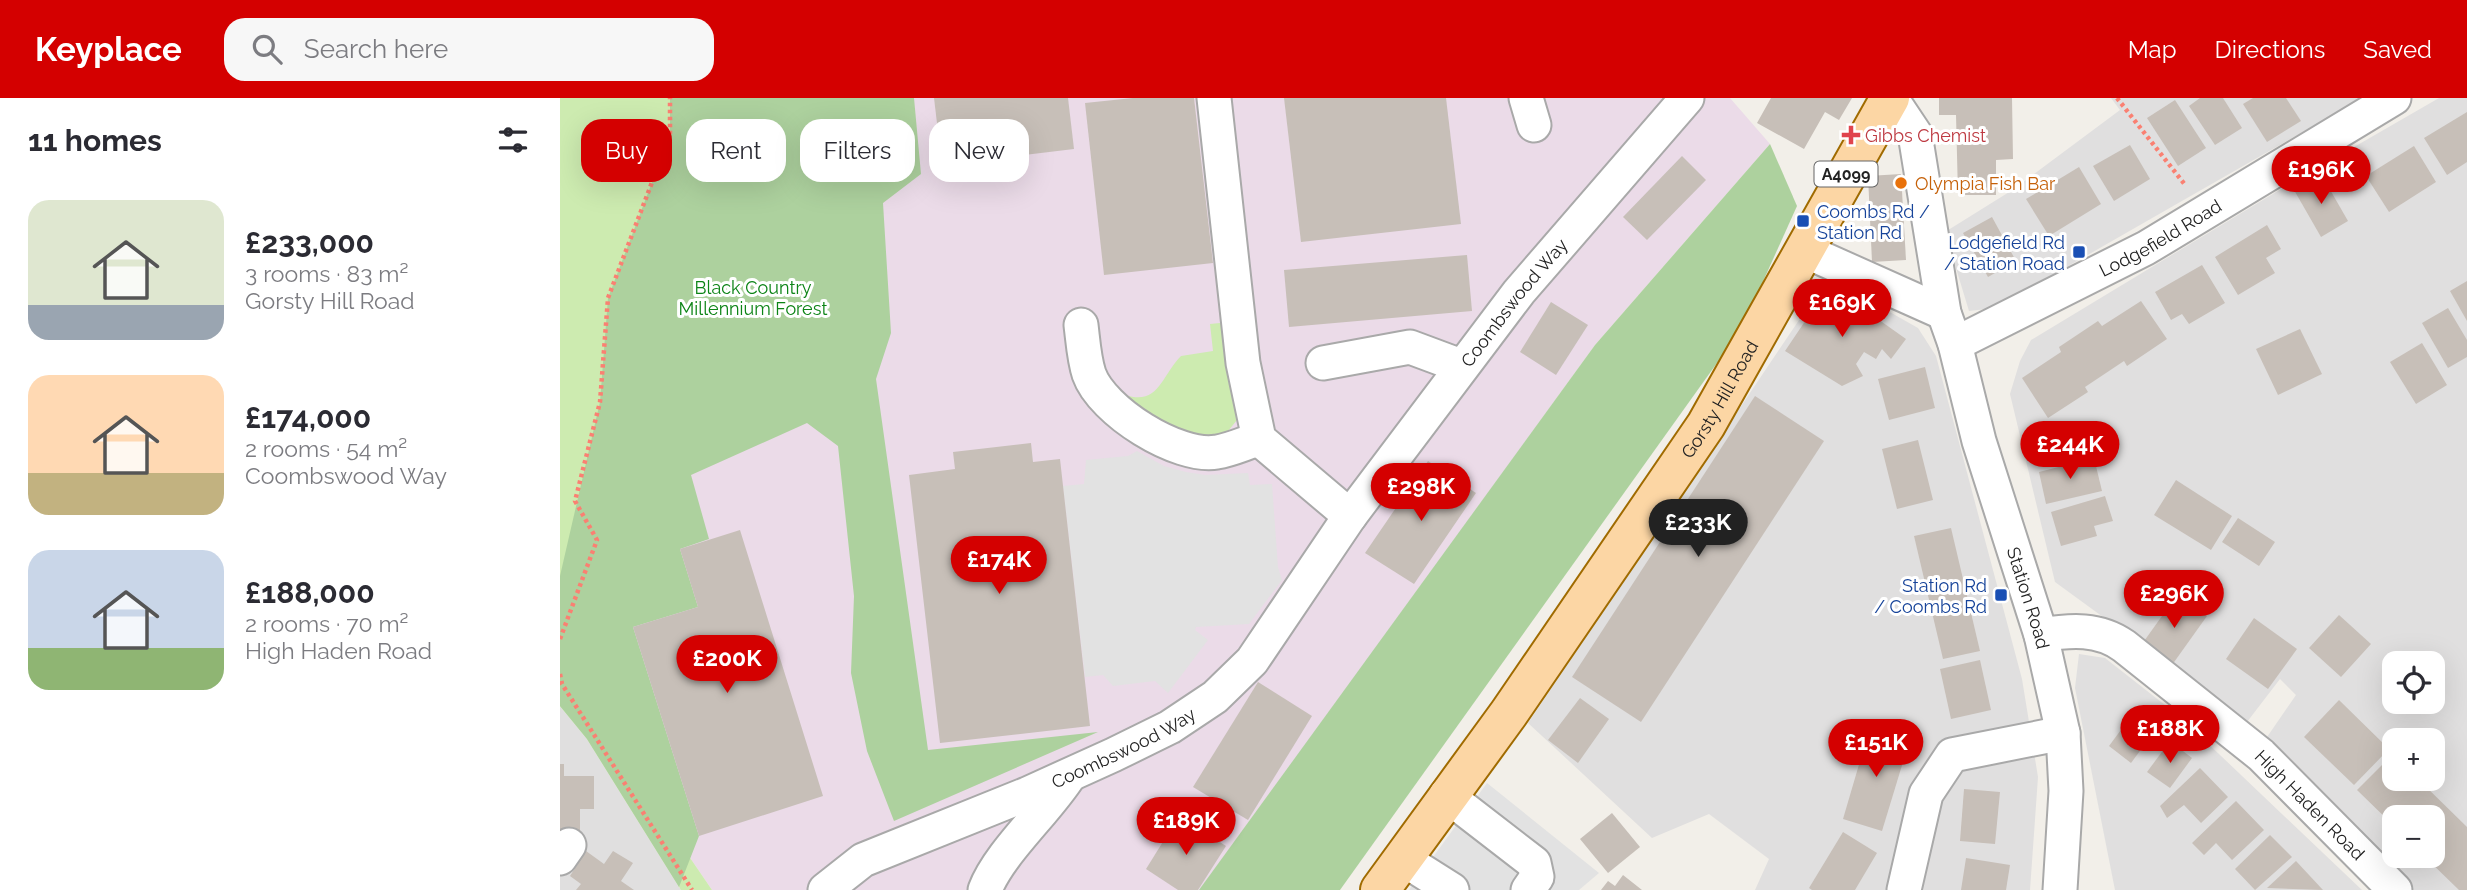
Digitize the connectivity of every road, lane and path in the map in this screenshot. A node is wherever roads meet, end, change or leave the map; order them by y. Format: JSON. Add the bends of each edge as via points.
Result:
{"nodes":[{"id":1,"x":670,"y":98,"type":"edge"},
{"id":2,"x":1214,"y":98,"type":"edge"},
{"id":3,"x":1687,"y":98,"type":"edge"},
{"id":4,"x":1890,"y":98,"type":"edge"},
{"id":5,"x":2117,"y":98,"type":"edge"},
{"id":6,"x":2394,"y":98,"type":"edge"},
{"id":7,"x":2206,"y":212,"type":"junction"},
{"id":8,"x":1804,"y":250,"type":"junction"},
{"id":9,"x":1944,"y":313,"type":"junction"},
{"id":10,"x":1081,"y":325,"type":"dead end"},
{"id":11,"x":1955,"y":344,"type":"junction"},
{"id":12,"x":1323,"y":363,"type":"dead end"},
{"id":13,"x":1461,"y":366,"type":"junction"},
{"id":14,"x":1259,"y":439,"type":"junction"},
{"id":15,"x":1350,"y":516,"type":"junction"},
{"id":16,"x":2041,"y":635,"type":"junction"},
{"id":17,"x":560,"y":639,"type":"edge"},
{"id":18,"x":560,"y":674,"type":"edge"},
{"id":19,"x":2063,"y":733,"type":"junction"},
{"id":20,"x":1069,"y":776,"type":"junction"},
{"id":21,"x":1446,"y":795,"type":"junction"},
{"id":22,"x":1403,"y":859,"type":"junction"},
{"id":23,"x":692,"y":890,"type":"edge"},
{"id":24,"x":825,"y":890,"type":"edge"},
{"id":25,"x":985,"y":890,"type":"edge"},
{"id":26,"x":1380,"y":890,"type":"edge"},
{"id":27,"x":1452,"y":890,"type":"edge"},
{"id":28,"x":1528,"y":890,"type":"edge"},
{"id":29,"x":1904,"y":890,"type":"edge"},
{"id":30,"x":2060,"y":890,"type":"edge"},
{"id":31,"x":2395,"y":890,"type":"edge"}],
"edges":[{"from":1,"to":17,"type":"path","via":[[670,135],[608,298],[600,402],[575,501],[597,540]]},
{"from":2,"to":14,"type":"street","via":[[1243,363]]},
{"from":3,"to":13,"type":"street","name":"Coombswood Way"},
{"from":4,"to":8,"type":"main road","name":"Gorsty Hill Road","number":"A4099"},
{"from":4,"to":9,"type":"street","name":"Station Road","via":[[1915,134]]},
{"from":5,"to":7,"type":"path"},
{"from":6,"to":7,"type":"street","name":"Lodgefield Road"},
{"from":7,"to":11,"type":"street","name":"Lodgefield Road","via":[[2146,248]]},
{"from":8,"to":9,"type":"street"},
{"from":8,"to":21,"type":"main road","name":"Gorsty Hill Road","number":"A4099","via":[[1706,425],[1508,713]]},
{"from":9,"to":11,"type":"street","name":"Station Road"},
{"from":10,"to":14,"type":"street","via":[[1089,375],[1136,428],[1172,445],[1215,453]]},
{"from":11,"to":16,"type":"street","name":"Station Road","via":[[1979,441]]},
{"from":12,"to":13,"type":"street","via":[[1410,347]]},
{"from":13,"to":15,"type":"street","name":"Coombswood Way"},
{"from":14,"to":15,"type":"street"},
{"from":15,"to":20,"type":"street","name":"Coombswood Way","via":[[1252,660],[1215,697],[1170,727]]},
{"from":16,"to":19,"type":"street","name":"Station Road"},
{"from":16,"to":31,"type":"street","name":"High Haden Road","via":[[2073,629],[2118,641],[2261,755]]},
{"from":18,"to":23,"type":"path","via":[[562,684]]},
{"from":19,"to":29,"type":"street","via":[[1952,755],[1926,794]]},
{"from":19,"to":30,"type":"street","name":"Station Road","via":[[2066,791]]},
{"from":20,"to":24,"type":"street","name":"Coombswood Way","via":[[863,860]]},
{"from":20,"to":25,"type":"street","via":[[996,869]]},
{"from":21,"to":22,"type":"main road","name":"Gorsty Hill Road","number":"A4099"},
{"from":21,"to":28,"type":"street","via":[[1534,863],[1538,877]]},
{"from":22,"to":26,"type":"main road","name":"Gorsty Hill Road","number":"A4099"},
{"from":22,"to":27,"type":"street"}]}
